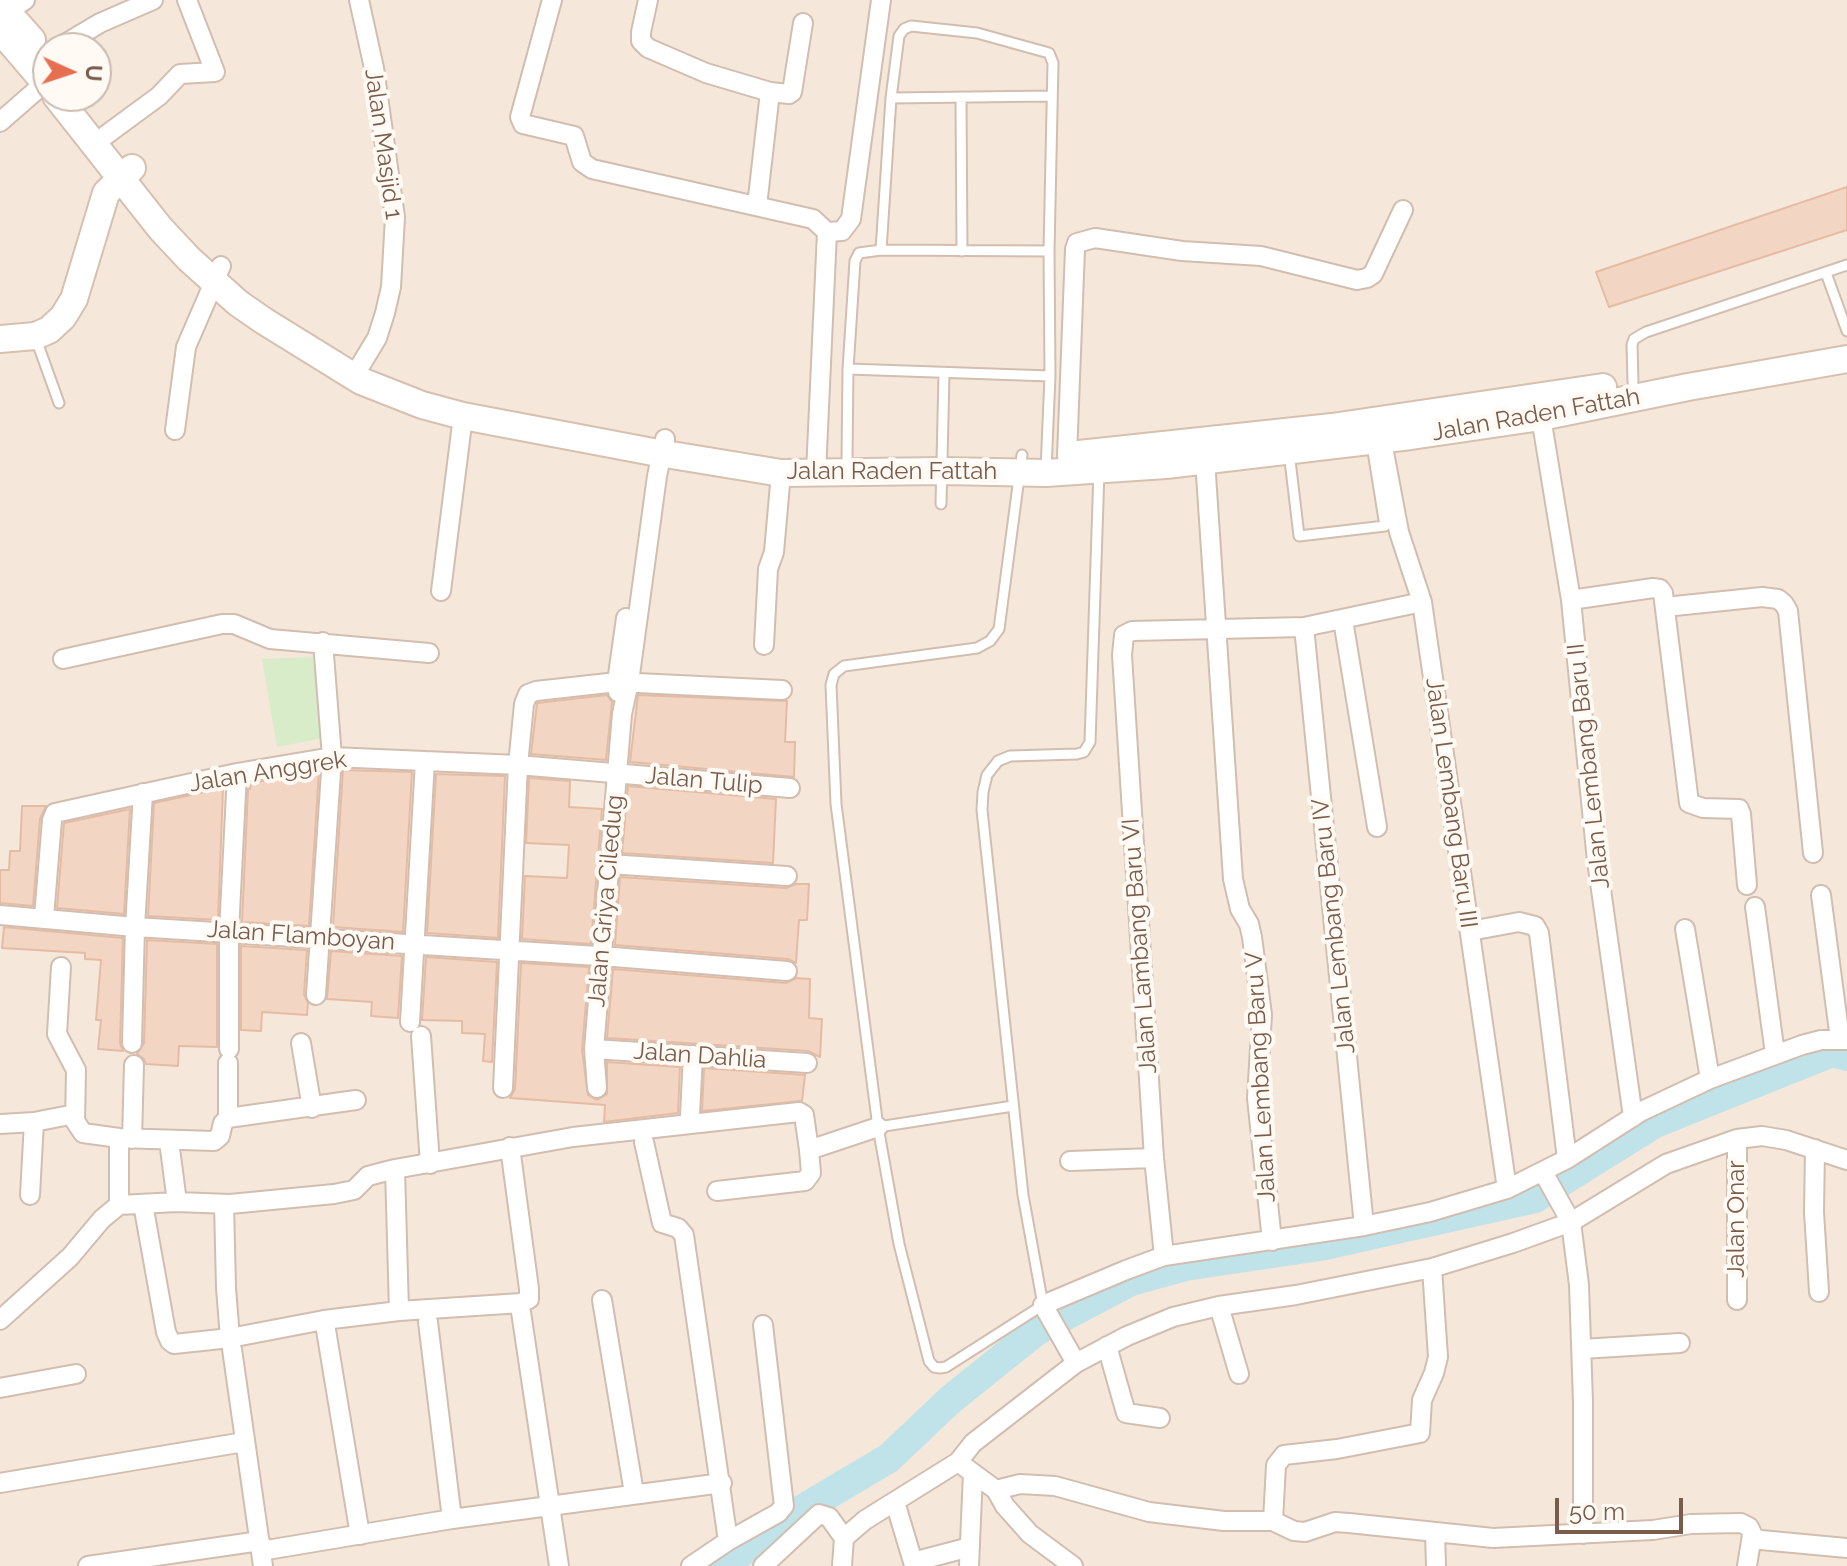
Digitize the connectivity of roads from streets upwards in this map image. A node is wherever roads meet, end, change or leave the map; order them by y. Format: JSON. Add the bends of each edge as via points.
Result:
{"nodes":[{"id":1,"x":153,"y":0,"type":"edge"},
{"id":2,"x":187,"y":0,"type":"edge"},
{"id":3,"x":359,"y":0,"type":"edge"},
{"id":4,"x":552,"y":0,"type":"edge"},
{"id":5,"x":648,"y":0,"type":"edge"},
{"id":6,"x":881,"y":0,"type":"edge"},
{"id":7,"x":8,"y":11,"type":"edge"},
{"id":8,"x":803,"y":23,"type":"dead end"},
{"id":9,"x":91,"y":32,"type":"edge"},
{"id":10,"x":32,"y":45,"type":"edge"},
{"id":11,"x":32,"y":89,"type":"edge"},
{"id":12,"x":770,"y":92,"type":"junction"},
{"id":13,"x":81,"y":112,"type":"edge"},
{"id":14,"x":89,"y":112,"type":"edge"},
{"id":15,"x":0,"y":122,"type":"edge"},
{"id":16,"x":106,"y":135,"type":"junction"},
{"id":17,"x":126,"y":173,"type":"junction"},
{"id":18,"x":757,"y":206,"type":"junction"},
{"id":19,"x":1403,"y":210,"type":"dead end"},
{"id":20,"x":827,"y":232,"type":"junction"},
{"id":21,"x":217,"y":274,"type":"junction"},
{"id":22,"x":0,"y":339,"type":"edge"},
{"id":23,"x":1847,"y":343,"type":"edge"},
{"id":24,"x":1847,"y":359,"type":"edge"},
{"id":25,"x":358,"y":369,"type":"junction"},
{"id":26,"x":463,"y":416,"type":"junction"},
{"id":27,"x":1541,"y":417,"type":"junction"},
{"id":28,"x":175,"y":430,"type":"dead end"},
{"id":29,"x":1375,"y":431,"type":"junction"},
{"id":30,"x":1288,"y":442,"type":"junction"},
{"id":31,"x":659,"y":446,"type":"junction"},
{"id":32,"x":1205,"y":460,"type":"junction"},
{"id":33,"x":1100,"y":461,"type":"junction"},
{"id":34,"x":1041,"y":462,"type":"junction"},
{"id":35,"x":943,"y":463,"type":"junction"},
{"id":36,"x":816,"y":465,"type":"junction"},
{"id":37,"x":781,"y":473,"type":"junction"},
{"id":38,"x":441,"y":591,"type":"dead end"},
{"id":39,"x":1571,"y":600,"type":"junction"},
{"id":40,"x":1422,"y":602,"type":"junction"},
{"id":41,"x":1665,"y":607,"type":"junction"},
{"id":42,"x":1343,"y":620,"type":"junction"},
{"id":43,"x":1304,"y":627,"type":"junction"},
{"id":44,"x":1218,"y":629,"type":"junction"},
{"id":45,"x":323,"y":642,"type":"junction"},
{"id":46,"x":764,"y":645,"type":"dead end"},
{"id":47,"x":429,"y":653,"type":"dead end"},
{"id":48,"x":63,"y":659,"type":"dead end"},
{"id":49,"x":623,"y":682,"type":"junction"},
{"id":50,"x":782,"y":690,"type":"dead end"},
{"id":51,"x":332,"y":757,"type":"junction"},
{"id":52,"x":425,"y":761,"type":"junction"},
{"id":53,"x":518,"y":765,"type":"junction"},
{"id":54,"x":237,"y":773,"type":"junction"},
{"id":55,"x":617,"y":774,"type":"junction"},
{"id":56,"x":790,"y":788,"type":"dead end"},
{"id":57,"x":143,"y":793,"type":"junction"},
{"id":58,"x":1377,"y":827,"type":"dead end"},
{"id":59,"x":1813,"y":853,"type":"dead end"},
{"id":60,"x":609,"y":864,"type":"junction"},
{"id":61,"x":787,"y":876,"type":"dead end"},
{"id":62,"x":1747,"y":885,"type":"dead end"},
{"id":63,"x":1821,"y":895,"type":"dead end"},
{"id":64,"x":1755,"y":907,"type":"dead end"},
{"id":65,"x":0,"y":915,"type":"edge"},
{"id":66,"x":44,"y":917,"type":"junction"},
{"id":67,"x":135,"y":927,"type":"junction"},
{"id":68,"x":1685,"y":929,"type":"dead end"},
{"id":69,"x":1470,"y":931,"type":"junction"},
{"id":70,"x":229,"y":932,"type":"junction"},
{"id":71,"x":319,"y":938,"type":"junction"},
{"id":72,"x":413,"y":943,"type":"junction"},
{"id":73,"x":510,"y":950,"type":"junction"},
{"id":74,"x":602,"y":956,"type":"junction"},
{"id":75,"x":61,"y":967,"type":"dead end"},
{"id":76,"x":787,"y":971,"type":"dead end"},
{"id":77,"x":316,"y":995,"type":"dead end"},
{"id":78,"x":1844,"y":1039,"type":"edge"},
{"id":79,"x":132,"y":1043,"type":"dead end"},
{"id":80,"x":301,"y":1043,"type":"dead end"},
{"id":81,"x":594,"y":1049,"type":"junction"},
{"id":82,"x":1775,"y":1054,"type":"junction"},
{"id":83,"x":693,"y":1055,"type":"junction"},
{"id":84,"x":807,"y":1063,"type":"dead end"},
{"id":85,"x":134,"y":1065,"type":"dead end"},
{"id":86,"x":1710,"y":1079,"type":"junction"},
{"id":87,"x":503,"y":1088,"type":"dead end"},
{"id":88,"x":597,"y":1088,"type":"dead end"},
{"id":89,"x":356,"y":1100,"type":"dead end"},
{"id":90,"x":312,"y":1108,"type":"junction"},
{"id":91,"x":75,"y":1114,"type":"junction"},
{"id":92,"x":690,"y":1115,"type":"dead end"},
{"id":93,"x":1633,"y":1117,"type":"junction"},
{"id":94,"x":228,"y":1118,"type":"junction"},
{"id":95,"x":34,"y":1122,"type":"junction"},
{"id":96,"x":0,"y":1124,"type":"edge"},
{"id":97,"x":878,"y":1127,"type":"road end"},
{"id":98,"x":126,"y":1138,"type":"junction"},
{"id":99,"x":1737,"y":1139,"type":"junction"},
{"id":100,"x":169,"y":1141,"type":"junction"},
{"id":101,"x":644,"y":1142,"type":"dead end"},
{"id":102,"x":510,"y":1147,"type":"junction"},
{"id":103,"x":1815,"y":1149,"type":"junction"},
{"id":104,"x":809,"y":1150,"type":"junction"},
{"id":105,"x":1154,"y":1158,"type":"junction"},
{"id":106,"x":1567,"y":1159,"type":"junction"},
{"id":107,"x":1847,"y":1160,"type":"edge"},
{"id":108,"x":1070,"y":1161,"type":"dead end"},
{"id":109,"x":430,"y":1164,"type":"junction"},
{"id":110,"x":395,"y":1169,"type":"junction"},
{"id":111,"x":1546,"y":1178,"type":"junction"},
{"id":112,"x":1507,"y":1189,"type":"junction"},
{"id":113,"x":717,"y":1191,"type":"dead end"},
{"id":114,"x":30,"y":1195,"type":"dead end"},
{"id":115,"x":177,"y":1202,"type":"junction"},
{"id":116,"x":143,"y":1204,"type":"junction"},
{"id":117,"x":224,"y":1204,"type":"junction"},
{"id":118,"x":119,"y":1205,"type":"junction"},
{"id":119,"x":1568,"y":1217,"type":"junction"},
{"id":120,"x":1364,"y":1226,"type":"junction"},
{"id":121,"x":1272,"y":1241,"type":"junction"},
{"id":122,"x":1164,"y":1256,"type":"junction"},
{"id":123,"x":1432,"y":1268,"type":"junction"},
{"id":124,"x":1819,"y":1292,"type":"dead end"},
{"id":125,"x":602,"y":1300,"type":"dead end"},
{"id":126,"x":1737,"y":1300,"type":"dead end"},
{"id":127,"x":1219,"y":1306,"type":"junction"},
{"id":128,"x":399,"y":1311,"type":"junction"},
{"id":129,"x":521,"y":1312,"type":"dead end"},
{"id":130,"x":0,"y":1320,"type":"edge"},
{"id":131,"x":428,"y":1322,"type":"dead end"},
{"id":132,"x":763,"y":1325,"type":"dead end"},
{"id":133,"x":326,"y":1330,"type":"dead end"},
{"id":134,"x":231,"y":1343,"type":"junction"},
{"id":135,"x":1680,"y":1343,"type":"dead end"},
{"id":136,"x":1107,"y":1346,"type":"junction"},
{"id":137,"x":1582,"y":1349,"type":"junction"},
{"id":138,"x":1076,"y":1363,"type":"junction"},
{"id":139,"x":76,"y":1374,"type":"dead end"},
{"id":140,"x":1239,"y":1374,"type":"dead end"},
{"id":141,"x":0,"y":1388,"type":"edge"},
{"id":142,"x":1160,"y":1418,"type":"dead end"},
{"id":143,"x":244,"y":1442,"type":"junction"},
{"id":144,"x":966,"y":1467,"type":"junction"},
{"id":145,"x":0,"y":1483,"type":"edge"},
{"id":146,"x":722,"y":1483,"type":"junction"},
{"id":147,"x":996,"y":1490,"type":"junction"},
{"id":148,"x":634,"y":1493,"type":"junction"},
{"id":149,"x":895,"y":1502,"type":"junction"},
{"id":150,"x":550,"y":1506,"type":"junction"},
{"id":151,"x":452,"y":1519,"type":"junction"},
{"id":152,"x":1273,"y":1521,"type":"junction"},
{"id":153,"x":1435,"y":1534,"type":"junction"},
{"id":154,"x":1583,"y":1534,"type":"junction"},
{"id":155,"x":360,"y":1535,"type":"junction"},
{"id":156,"x":1752,"y":1535,"type":"junction"},
{"id":157,"x":844,"y":1538,"type":"junction"},
{"id":158,"x":728,"y":1541,"type":"junction"},
{"id":159,"x":1847,"y":1548,"type":"edge"},
{"id":160,"x":261,"y":1552,"type":"edge"},
{"id":161,"x":970,"y":1557,"type":"edge"},
{"id":162,"x":1069,"y":1565,"type":"edge"},
{"id":163,"x":88,"y":1566,"type":"edge"},
{"id":164,"x":559,"y":1566,"type":"edge"},
{"id":165,"x":691,"y":1566,"type":"edge"},
{"id":166,"x":763,"y":1566,"type":"edge"},
{"id":167,"x":842,"y":1566,"type":"edge"},
{"id":168,"x":1436,"y":1566,"type":"edge"},
{"id":169,"x":1747,"y":1566,"type":"edge"}],
"edges":[{"from":1,"to":9,"type":"street"},
{"from":2,"to":16,"type":"street","via":[[215,72],[180,74]]},
{"from":3,"to":25,"type":"street","name":"Jalan Masjid 1","via":[[395,217],[391,287],[377,338]]},
{"from":4,"to":18,"type":"street","via":[[520,117],[523,124],[574,136],[582,162],[592,169]]},
{"from":5,"to":12,"type":"street","via":[[641,41],[648,48]]},
{"from":6,"to":20,"type":"street","via":[[851,219],[842,231]]},
{"from":7,"to":10,"type":"main road","name":"Jalan Raden Fattah"},
{"from":8,"to":12,"type":"street","via":[[792,92]]},
{"from":11,"to":15,"type":"street"},
{"from":12,"to":18,"type":"street"},
{"from":13,"to":17,"type":"main road","name":"Jalan Raden Fattah"},
{"from":14,"to":16,"type":"main road","name":"Jalan Raden Fattah"},
{"from":16,"to":17,"type":"main road","name":"Jalan Raden Fattah"},
{"from":17,"to":21,"type":"main road","name":"Jalan Raden Fattah","via":[[194,240]]},
{"from":17,"to":22,"type":"main road","via":[[100,205],[74,299],[63,317],[35,336]]},
{"from":18,"to":20,"type":"street","via":[[813,219]]},
{"from":19,"to":34,"type":"street","via":[[1373,274],[1357,280],[1261,256],[1095,238],[1077,243]]},
{"from":20,"to":36,"type":"street"},
{"from":21,"to":25,"type":"main road","name":"Jalan Raden Fattah","via":[[264,321]]},
{"from":21,"to":28,"type":"street","via":[[186,347]]},
{"from":23,"to":29,"type":"main road","name":"Jalan Raden Fattah"},
{"from":24,"to":27,"type":"main road","name":"Jalan Raden Fattah"},
{"from":25,"to":26,"type":"main road","name":"Jalan Raden Fattah","via":[[389,394]]},
{"from":25,"to":31,"type":"main road","name":"Jalan Raden Fattah"},
{"from":26,"to":31,"type":"main road","name":"Jalan Raden Fattah"},
{"from":26,"to":38,"type":"street"},
{"from":27,"to":29,"type":"main road","name":"Jalan Raden Fattah"},
{"from":27,"to":39,"type":"street","name":"Jalan Lembang Baru II"},
{"from":29,"to":30,"type":"main road","name":"Jalan Raden Fattah"},
{"from":29,"to":40,"type":"street","name":"Jalan Lembang Baru III"},
{"from":30,"to":32,"type":"main road","name":"Jalan Raden Fattah"},
{"from":30,"to":33,"type":"main road","name":"Jalan Raden Fattah"},
{"from":31,"to":36,"type":"main road","name":"Jalan Raden Fattah"},
{"from":31,"to":37,"type":"main road","name":"Jalan Raden Fattah"},
{"from":31,"to":49,"type":"street","name":"Jalan Griya Ciledug"},
{"from":32,"to":33,"type":"main road","name":"Jalan Raden Fattah"},
{"from":32,"to":44,"type":"street","name":"Jalan Lembang Baru V"},
{"from":33,"to":34,"type":"main road","name":"Jalan Raden Fattah"},
{"from":34,"to":35,"type":"main road","name":"Jalan Raden Fattah"},
{"from":35,"to":36,"type":"main road","name":"Jalan Raden Fattah"},
{"from":35,"to":36,"type":"main road","name":"Jalan Raden Fattah","via":[[847,458]]},
{"from":36,"to":37,"type":"main road","name":"Jalan Raden Fattah"},
{"from":37,"to":46,"type":"street"},
{"from":39,"to":41,"type":"street","via":[[1653,588],[1663,593]]},
{"from":39,"to":93,"type":"street","name":"Jalan Lembang Baru II","via":[[1597,861]]},
{"from":40,"to":42,"type":"street"},
{"from":40,"to":69,"type":"street","name":"Jalan Lembang Baru III"},
{"from":41,"to":59,"type":"street","via":[[1762,597],[1784,604]]},
{"from":41,"to":62,"type":"street","via":[[1689,803],[1739,809]]},
{"from":42,"to":43,"type":"street"},
{"from":42,"to":58,"type":"street"},
{"from":43,"to":44,"type":"street"},
{"from":43,"to":120,"type":"street","name":"Jalan Lembang Baru IV"},
{"from":44,"to":105,"type":"street","name":"Jalan Lambang Baru VI","via":[[1124,635]]},
{"from":44,"to":121,"type":"street","name":"Jalan Lembang Baru V","via":[[1233,879],[1252,937],[1262,1015],[1257,1098]]},
{"from":45,"to":47,"type":"street"},
{"from":45,"to":48,"type":"street","via":[[270,639],[243,626],[222,624]]},
{"from":45,"to":51,"type":"street"},
{"from":49,"to":50,"type":"street"},
{"from":49,"to":53,"type":"street","via":[[528,694]]},
{"from":49,"to":55,"type":"street","name":"Jalan Griya Ciledug"},
{"from":51,"to":52,"type":"street","name":"Jalan Anggrek"},
{"from":51,"to":54,"type":"street","name":"Jalan Anggrek"},
{"from":51,"to":71,"type":"street"},
{"from":52,"to":53,"type":"street","name":"Jalan Anggrek"},
{"from":52,"to":72,"type":"street"},
{"from":53,"to":55,"type":"street","name":"Jalan Anggrek"},
{"from":53,"to":73,"type":"street"},
{"from":54,"to":57,"type":"street","name":"Jalan Anggrek"},
{"from":54,"to":70,"type":"street"},
{"from":55,"to":56,"type":"street","name":"Jalan Tulip"},
{"from":55,"to":60,"type":"street","name":"Jalan Griya Ciledug"},
{"from":57,"to":66,"type":"street","name":"Jalan Anggrek","via":[[55,813]]},
{"from":57,"to":67,"type":"street"},
{"from":60,"to":61,"type":"street"},
{"from":60,"to":74,"type":"street","name":"Jalan Griya Ciledug"},
{"from":63,"to":78,"type":"street"},
{"from":64,"to":82,"type":"street"},
{"from":65,"to":66,"type":"street","name":"Jalan Flamboyan"},
{"from":66,"to":67,"type":"street","name":"Jalan Flamboyan"},
{"from":67,"to":70,"type":"street","name":"Jalan Flamboyan"},
{"from":67,"to":79,"type":"street"},
{"from":68,"to":86,"type":"street"},
{"from":69,"to":106,"type":"street","via":[[1519,922],[1535,926],[1539,933]]},
{"from":69,"to":112,"type":"street","name":"Jalan Lembang Baru III"},
{"from":70,"to":71,"type":"street","name":"Jalan Flamboyan"},
{"from":70,"to":94,"type":"street"},
{"from":71,"to":72,"type":"street","name":"Jalan Flamboyan"},
{"from":71,"to":77,"type":"street"},
{"from":72,"to":73,"type":"street","name":"Jalan Flamboyan"},
{"from":72,"to":109,"type":"street"},
{"from":73,"to":74,"type":"street","name":"Jalan Flamboyan"},
{"from":73,"to":87,"type":"street"},
{"from":74,"to":76,"type":"street","name":"Jalan Flamboyan"},
{"from":74,"to":81,"type":"street","name":"Jalan Griya Ciledug"},
{"from":75,"to":91,"type":"street","via":[[57,1034],[76,1070]]},
{"from":78,"to":82,"type":"street"},
{"from":80,"to":90,"type":"street"},
{"from":81,"to":83,"type":"street","name":"Jalan Dahlia"},
{"from":81,"to":88,"type":"street","name":"Jalan Griya Ciledug"},
{"from":82,"to":86,"type":"street"},
{"from":83,"to":84,"type":"street","name":"Jalan Dahlia"},
{"from":83,"to":92,"type":"street"},
{"from":85,"to":98,"type":"street"},
{"from":86,"to":93,"type":"street"},
{"from":89,"to":90,"type":"street"},
{"from":90,"to":94,"type":"street"},
{"from":91,"to":95,"type":"street"},
{"from":91,"to":98,"type":"street","via":[[83,1133]]},
{"from":93,"to":106,"type":"street"},
{"from":94,"to":100,"type":"street","via":[[214,1141]]},
{"from":95,"to":96,"type":"street"},
{"from":95,"to":114,"type":"street"},
{"from":97,"to":104,"type":"street"},
{"from":98,"to":100,"type":"street"},
{"from":98,"to":118,"type":"street"},
{"from":99,"to":103,"type":"street","via":[[1762,1136]]},
{"from":99,"to":119,"type":"street","via":[[1666,1164]]},
{"from":99,"to":126,"type":"street","name":"Jalan Onar"},
{"from":100,"to":115,"type":"street"},
{"from":101,"to":146,"type":"street","via":[[662,1223],[684,1235]]},
{"from":102,"to":104,"type":"street","via":[[799,1112],[804,1115]]},
{"from":102,"to":109,"type":"street"},
{"from":102,"to":128,"type":"street","via":[[529,1299]]},
{"from":103,"to":107,"type":"street"},
{"from":103,"to":124,"type":"street"},
{"from":104,"to":113,"type":"street","via":[[811,1173],[805,1181]]},
{"from":105,"to":108,"type":"street"},
{"from":105,"to":122,"type":"street","name":"Jalan Lambang Baru VI"},
{"from":106,"to":111,"type":"street"},
{"from":109,"to":110,"type":"street"},
{"from":110,"to":117,"type":"street","via":[[368,1176],[354,1190]]},
{"from":110,"to":128,"type":"street"},
{"from":111,"to":112,"type":"street"},
{"from":111,"to":119,"type":"street"},
{"from":112,"to":120,"type":"street"},
{"from":115,"to":116,"type":"street"},
{"from":115,"to":117,"type":"street"},
{"from":116,"to":118,"type":"street"},
{"from":116,"to":134,"type":"street","via":[[170,1341]]},
{"from":117,"to":134,"type":"street"},
{"from":118,"to":130,"type":"street","via":[[62,1266]]},
{"from":119,"to":123,"type":"street"},
{"from":119,"to":137,"type":"street"},
{"from":120,"to":121,"type":"street"},
{"from":121,"to":122,"type":"street"},
{"from":122,"to":138,"type":"street","via":[[1048,1315]]},
{"from":123,"to":127,"type":"street"},
{"from":123,"to":152,"type":"street","via":[[1438,1357],[1422,1400],[1420,1433],[1284,1455],[1276,1465]]},
{"from":125,"to":148,"type":"street"},
{"from":127,"to":136,"type":"street","via":[[1173,1317]]},
{"from":127,"to":140,"type":"street"},
{"from":128,"to":134,"type":"street","via":[[324,1320]]},
{"from":129,"to":150,"type":"street"},
{"from":131,"to":151,"type":"street"},
{"from":132,"to":158,"type":"street","via":[[784,1506]]},
{"from":133,"to":155,"type":"street"},
{"from":134,"to":143,"type":"street"},
{"from":135,"to":137,"type":"street"},
{"from":136,"to":138,"type":"street"},
{"from":136,"to":142,"type":"street","via":[[1126,1413]]},
{"from":137,"to":154,"type":"street"},
{"from":138,"to":144,"type":"street","via":[[973,1443]]},
{"from":139,"to":141,"type":"street"},
{"from":143,"to":145,"type":"street"},
{"from":143,"to":160,"type":"street"},
{"from":144,"to":147,"type":"street"},
{"from":144,"to":149,"type":"street"},
{"from":144,"to":161,"type":"street"},
{"from":146,"to":148,"type":"street"},
{"from":146,"to":158,"type":"street"},
{"from":147,"to":152,"type":"street","via":[[1020,1484],[1055,1486],[1149,1512]]},
{"from":147,"to":162,"type":"street","via":[[1030,1534]]},
{"from":148,"to":150,"type":"street"},
{"from":149,"to":157,"type":"street"},
{"from":149,"to":161,"type":"street","via":[[913,1562]]},
{"from":150,"to":151,"type":"street"},
{"from":150,"to":164,"type":"street"},
{"from":151,"to":155,"type":"street"},
{"from":152,"to":153,"type":"street","via":[[1305,1532],[1335,1522]]},
{"from":153,"to":154,"type":"street"},
{"from":153,"to":168,"type":"street"},
{"from":154,"to":156,"type":"street","via":[[1741,1523]]},
{"from":155,"to":160,"type":"street"},
{"from":156,"to":159,"type":"street"},
{"from":156,"to":169,"type":"street"},
{"from":157,"to":166,"type":"street","via":[[829,1517],[819,1514]]},
{"from":157,"to":167,"type":"street"},
{"from":158,"to":165,"type":"street"},
{"from":160,"to":163,"type":"street"}]}
